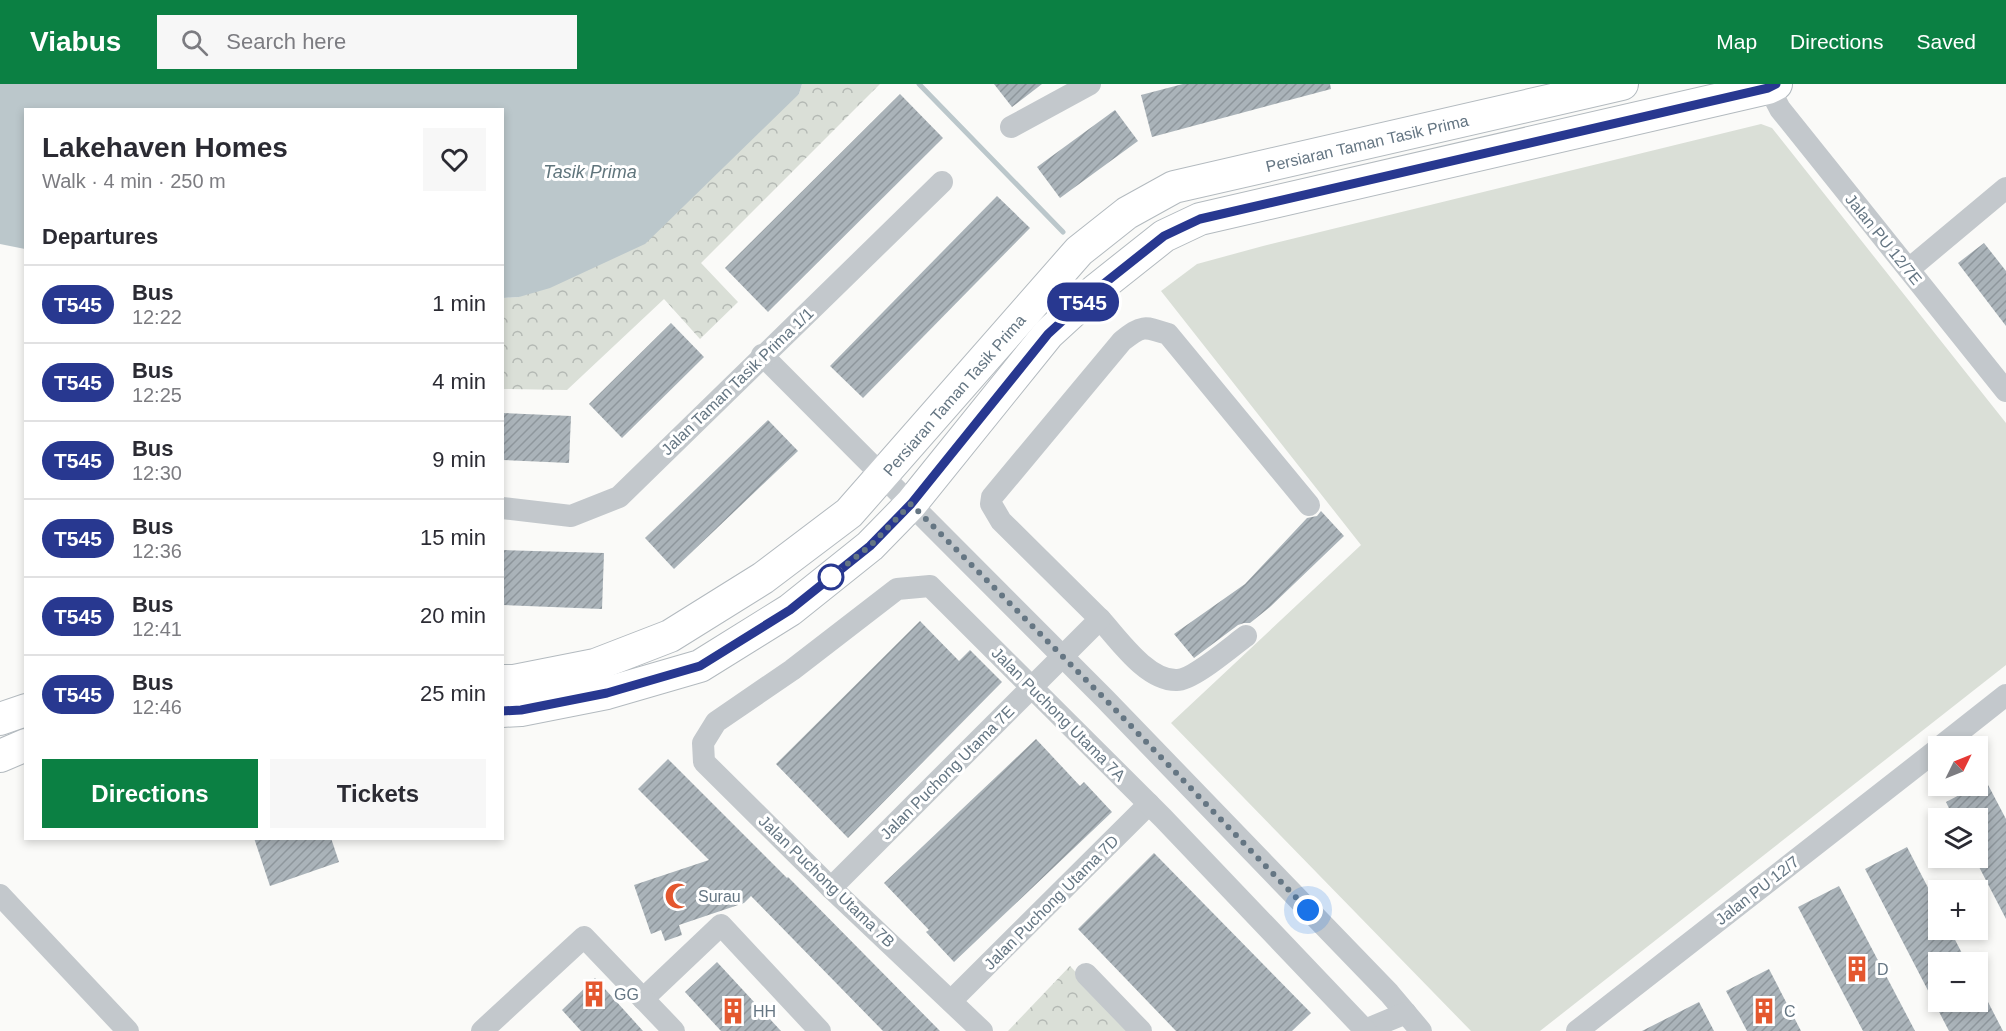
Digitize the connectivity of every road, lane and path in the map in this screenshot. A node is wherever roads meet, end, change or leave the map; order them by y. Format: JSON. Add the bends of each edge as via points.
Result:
{"nodes":[{"id":1,"x":1090,"y":84,"type":"edge"},
{"id":2,"x":1622,"y":84,"type":"edge"},
{"id":3,"x":1770,"y":85,"type":"edge"},
{"id":4,"x":1011,"y":127,"type":"dead end"},
{"id":5,"x":942,"y":182,"type":"dead end"},
{"id":6,"x":2006,"y":188,"type":"edge"},
{"id":7,"x":1909,"y":269,"type":"junction"},
{"id":8,"x":762,"y":355,"type":"junction"},
{"id":9,"x":2006,"y":391,"type":"edge"},
{"id":10,"x":883,"y":476,"type":"junction"},
{"id":11,"x":911,"y":504,"type":"junction"},
{"id":12,"x":1309,"y":505,"type":"dead end"},
{"id":13,"x":504,"y":508,"type":"edge"},
{"id":14,"x":1100,"y":619,"type":"junction"},
{"id":15,"x":1246,"y":636,"type":"dead end"},
{"id":16,"x":1063,"y":657,"type":"junction"},
{"id":17,"x":504,"y":681,"type":"edge"},
{"id":18,"x":1032,"y":688,"type":"junction"},
{"id":19,"x":2006,"y":695,"type":"edge"},
{"id":20,"x":24,"y":711,"type":"edge"},
{"id":21,"x":504,"y":711,"type":"edge"},
{"id":22,"x":0,"y":719,"type":"edge"},
{"id":23,"x":716,"y":722,"type":"joint"},
{"id":24,"x":1954,"y":736,"type":"edge"},
{"id":25,"x":24,"y":746,"type":"edge"},
{"id":26,"x":0,"y":756,"type":"edge"},
{"id":27,"x":1928,"y":757,"type":"edge"},
{"id":28,"x":1149,"y":804,"type":"junction"},
{"id":29,"x":831,"y":888,"type":"junction"},
{"id":30,"x":0,"y":895,"type":"edge"},
{"id":31,"x":1086,"y":974,"type":"dead end"},
{"id":32,"x":643,"y":999,"type":"junction"},
{"id":33,"x":951,"y":1001,"type":"junction"},
{"id":34,"x":1406,"y":1013,"type":"junction"},
{"id":35,"x":1365,"y":1030,"type":"edge"},
{"id":36,"x":128,"y":1031,"type":"edge"},
{"id":37,"x":482,"y":1031,"type":"edge"},
{"id":38,"x":674,"y":1031,"type":"edge"},
{"id":39,"x":820,"y":1031,"type":"edge"},
{"id":40,"x":982,"y":1031,"type":"edge"},
{"id":41,"x":1142,"y":1031,"type":"edge"},
{"id":42,"x":1421,"y":1031,"type":"edge"},
{"id":43,"x":1577,"y":1031,"type":"edge"}],
"edges":[{"from":1,"to":4,"type":"street"},
{"from":2,"to":10,"type":"main road","name":"Persiaran Taman Tasik Prima","via":[[1174,187],[1127,213],[1079,250]]},
{"from":3,"to":7,"type":"street","name":"Jalan PU 12/7E","via":[[1780,109]]},
{"from":3,"to":11,"type":"main road","name":"Persiaran Taman Tasik Prima","via":[[1200,219],[1173,231],[1096,290],[1048,334]]},
{"from":5,"to":8,"type":"street","name":"Jalan Taman Tasik Prima 1/1"},
{"from":6,"to":7,"type":"street"},
{"from":7,"to":9,"type":"street","name":"Jalan PU 12/7E"},
{"from":8,"to":10,"type":"street"},
{"from":8,"to":13,"type":"street","name":"Jalan Taman Tasik Prima 1/1","via":[[619,497],[571,516]]},
{"from":10,"to":11,"type":"street"},
{"from":10,"to":17,"type":"main road","name":"Persiaran Taman Tasik Prima","via":[[849,513],[763,578],[670,636],[595,665]]},
{"from":11,"to":16,"type":"street"},
{"from":11,"to":21,"type":"main road","name":"Persiaran Taman Tasik Prima","via":[[870,546],[790,610],[700,666],[607,693]]},
{"from":12,"to":14,"type":"street","via":[[1168,334],[1144,327],[1134,331],[992,497],[991,504],[1001,521]]},
{"from":14,"to":15,"type":"street","via":[[1156,676],[1178,680],[1196,673]]},
{"from":14,"to":16,"type":"street","name":"Jalan Puchong Utama 7E"},
{"from":16,"to":18,"type":"street","name":"Jalan Puchong Utama 7E"},
{"from":16,"to":34,"type":"street"},
{"from":18,"to":23,"type":"street","name":"Jalan Puchong Utama 7A","via":[[930,586],[897,589],[792,670]]},
{"from":18,"to":28,"type":"street","name":"Jalan Puchong Utama 7A"},
{"from":18,"to":29,"type":"street","name":"Jalan Puchong Utama 7E"},
{"from":19,"to":24,"type":"street","name":"Jalan PU 12/7"},
{"from":20,"to":22,"type":"main road"},
{"from":23,"to":29,"type":"street","name":"Jalan Puchong Utama 7B","via":[[703,743],[704,762]]},
{"from":25,"to":26,"type":"main road"},
{"from":27,"to":43,"type":"street","name":"Jalan PU 12/7"},
{"from":28,"to":33,"type":"street","name":"Jalan Puchong Utama 7D"},
{"from":28,"to":35,"type":"street","name":"Jalan Puchong Utama 7A"},
{"from":29,"to":33,"type":"street","name":"Jalan Puchong Utama 7B"},
{"from":30,"to":36,"type":"street"},
{"from":31,"to":41,"type":"street"},
{"from":32,"to":37,"type":"street","via":[[584,937]]},
{"from":32,"to":38,"type":"street"},
{"from":32,"to":39,"type":"street","via":[[722,925]]},
{"from":33,"to":40,"type":"street","name":"Jalan Puchong Utama 7B"},
{"from":34,"to":35,"type":"street"},
{"from":34,"to":42,"type":"street"}]}
